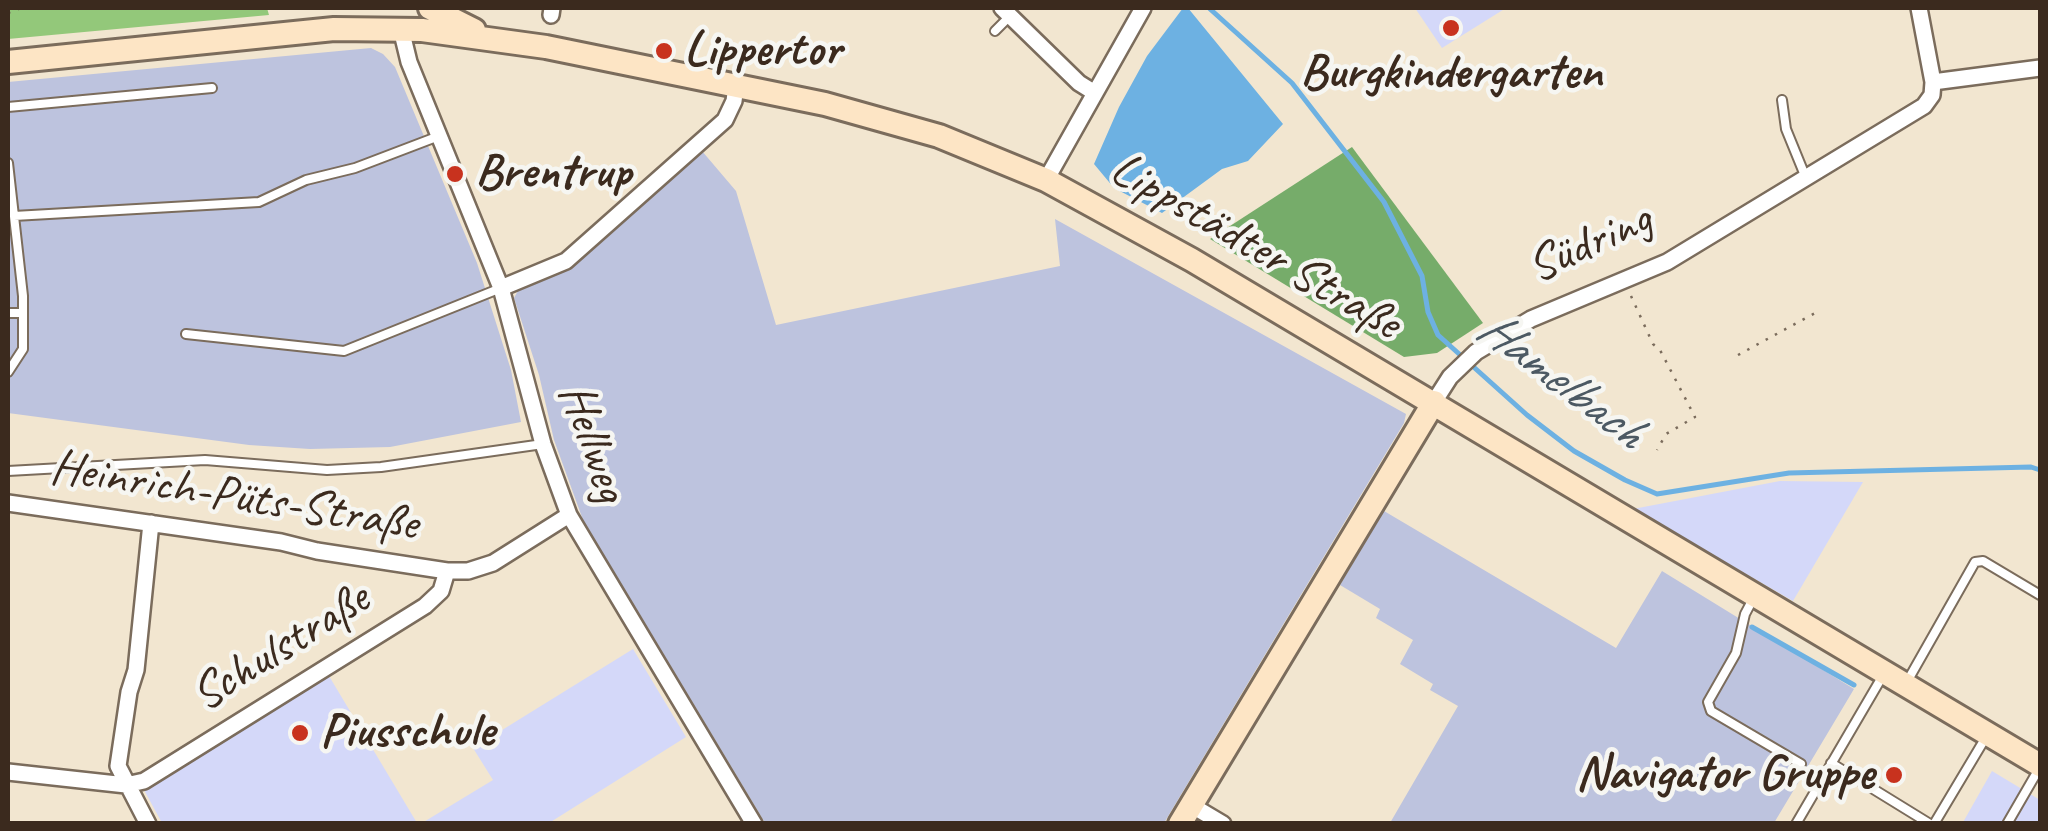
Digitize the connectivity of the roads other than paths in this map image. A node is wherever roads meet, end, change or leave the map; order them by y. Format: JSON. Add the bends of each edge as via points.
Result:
{"nodes":[{"id":1,"x":430,"y":8,"type":"edge"},
{"id":2,"x":1143,"y":8,"type":"edge"},
{"id":3,"x":1919,"y":8,"type":"edge"},
{"id":4,"x":1006,"y":12,"type":"edge"},
{"id":5,"x":388,"y":18,"type":"edge"},
{"id":6,"x":995,"y":32,"type":"dead end"},
{"id":7,"x":491,"y":38,"type":"junction"},
{"id":8,"x":8,"y":62,"type":"edge"},
{"id":9,"x":2040,"y":68,"type":"edge"},
{"id":10,"x":1933,"y":82,"type":"junction"},
{"id":11,"x":736,"y":86,"type":"junction"},
{"id":12,"x":212,"y":88,"type":"dead end"},
{"id":13,"x":1095,"y":93,"type":"junction"},
{"id":14,"x":1782,"y":100,"type":"dead end"},
{"id":15,"x":8,"y":107,"type":"edge"},
{"id":16,"x":439,"y":136,"type":"junction"},
{"id":17,"x":8,"y":163,"type":"edge"},
{"id":18,"x":1806,"y":178,"type":"junction"},
{"id":19,"x":1046,"y":180,"type":"junction"},
{"id":20,"x":14,"y":216,"type":"junction"},
{"id":21,"x":501,"y":288,"type":"junction"},
{"id":22,"x":8,"y":313,"type":"edge"},
{"id":23,"x":23,"y":313,"type":"junction"},
{"id":24,"x":186,"y":334,"type":"dead end"},
{"id":25,"x":8,"y":372,"type":"edge"},
{"id":26,"x":1434,"y":402,"type":"junction"},
{"id":27,"x":543,"y":444,"type":"junction"},
{"id":28,"x":8,"y":472,"type":"edge"},
{"id":29,"x":8,"y":503,"type":"edge"},
{"id":30,"x":569,"y":515,"type":"junction"},
{"id":31,"x":151,"y":523,"type":"junction"},
{"id":32,"x":448,"y":571,"type":"junction"},
{"id":33,"x":1755,"y":595,"type":"junction"},
{"id":34,"x":2040,"y":595,"type":"edge"},
{"id":35,"x":1888,"y":683,"type":"junction"},
{"id":36,"x":1983,"y":742,"type":"junction"},
{"id":37,"x":1802,"y":764,"type":"dead end"},
{"id":38,"x":1832,"y":764,"type":"junction"},
{"id":39,"x":2040,"y":766,"type":"edge"},
{"id":40,"x":8,"y":772,"type":"edge"},
{"id":41,"x":126,"y":785,"type":"junction"},
{"id":42,"x":1186,"y":814,"type":"edge"},
{"id":43,"x":148,"y":824,"type":"edge"},
{"id":44,"x":754,"y":824,"type":"edge"},
{"id":45,"x":1223,"y":824,"type":"edge"},
{"id":46,"x":1796,"y":824,"type":"edge"},
{"id":47,"x":1932,"y":824,"type":"edge"},
{"id":48,"x":2007,"y":824,"type":"edge"}],
"edges":[{"from":1,"to":7,"type":"street"},
{"from":2,"to":13,"type":"street"},
{"from":3,"to":10,"type":"street"},
{"from":4,"to":6,"type":"lane"},
{"from":4,"to":13,"type":"street"},
{"from":5,"to":7,"type":"street","name":"Lippstädter Straße"},
{"from":5,"to":8,"type":"street","name":"Lippstädter Straße"},
{"from":5,"to":16,"type":"street","name":"Hellweg"},
{"from":7,"to":11,"type":"street","name":"Lippstädter Straße"},
{"from":9,"to":10,"type":"street"},
{"from":10,"to":18,"type":"street","name":"Südring","via":[[1924,106]]},
{"from":11,"to":19,"type":"street","name":"Lippstädter Straße","via":[[867,114]]},
{"from":11,"to":21,"type":"street","via":[[724,120],[566,261]]},
{"from":12,"to":15,"type":"lane"},
{"from":13,"to":19,"type":"street"},
{"from":14,"to":18,"type":"lane"},
{"from":16,"to":20,"type":"lane","via":[[259,202]]},
{"from":16,"to":21,"type":"street","name":"Hellweg"},
{"from":17,"to":20,"type":"lane"},
{"from":18,"to":26,"type":"street","name":"Südring","via":[[1667,262],[1531,319],[1476,352]]},
{"from":19,"to":26,"type":"street","name":"Lippstädter Straße"},
{"from":20,"to":23,"type":"lane"},
{"from":21,"to":24,"type":"lane","via":[[344,351]]},
{"from":21,"to":27,"type":"street","name":"Hellweg"},
{"from":22,"to":23,"type":"lane"},
{"from":23,"to":25,"type":"lane","via":[[23,348]]},
{"from":26,"to":33,"type":"street","name":"Lippstädter Straße"},
{"from":26,"to":42,"type":"street","name":"Südring"},
{"from":27,"to":28,"type":"lane","via":[[327,470],[206,460]]},
{"from":27,"to":30,"type":"street","name":"Hellweg"},
{"from":29,"to":31,"type":"street","name":"Heinrich-Püts-Straße"},
{"from":30,"to":32,"type":"street","via":[[494,563]]},
{"from":30,"to":44,"type":"street","name":"Hellweg"},
{"from":31,"to":32,"type":"street","name":"Heinrich-Püts-Straße"},
{"from":31,"to":41,"type":"street","via":[[139,653],[118,766]]},
{"from":32,"to":41,"type":"street","name":"Schulstraße","via":[[441,591],[425,606],[144,781]]},
{"from":33,"to":35,"type":"street","name":"Lippstädter Straße"},
{"from":33,"to":37,"type":"lane","via":[[1736,653],[1708,702],[1711,710]]},
{"from":34,"to":35,"type":"lane","via":[[1975,562]]},
{"from":35,"to":36,"type":"street","name":"Lippstädter Straße"},
{"from":35,"to":38,"type":"lane"},
{"from":36,"to":39,"type":"street","name":"Lippstädter Straße"},
{"from":36,"to":47,"type":"lane"},
{"from":38,"to":46,"type":"lane"},
{"from":38,"to":47,"type":"lane"},
{"from":39,"to":48,"type":"lane"},
{"from":40,"to":41,"type":"street"},
{"from":41,"to":43,"type":"street"},
{"from":42,"to":45,"type":"street"}]}
